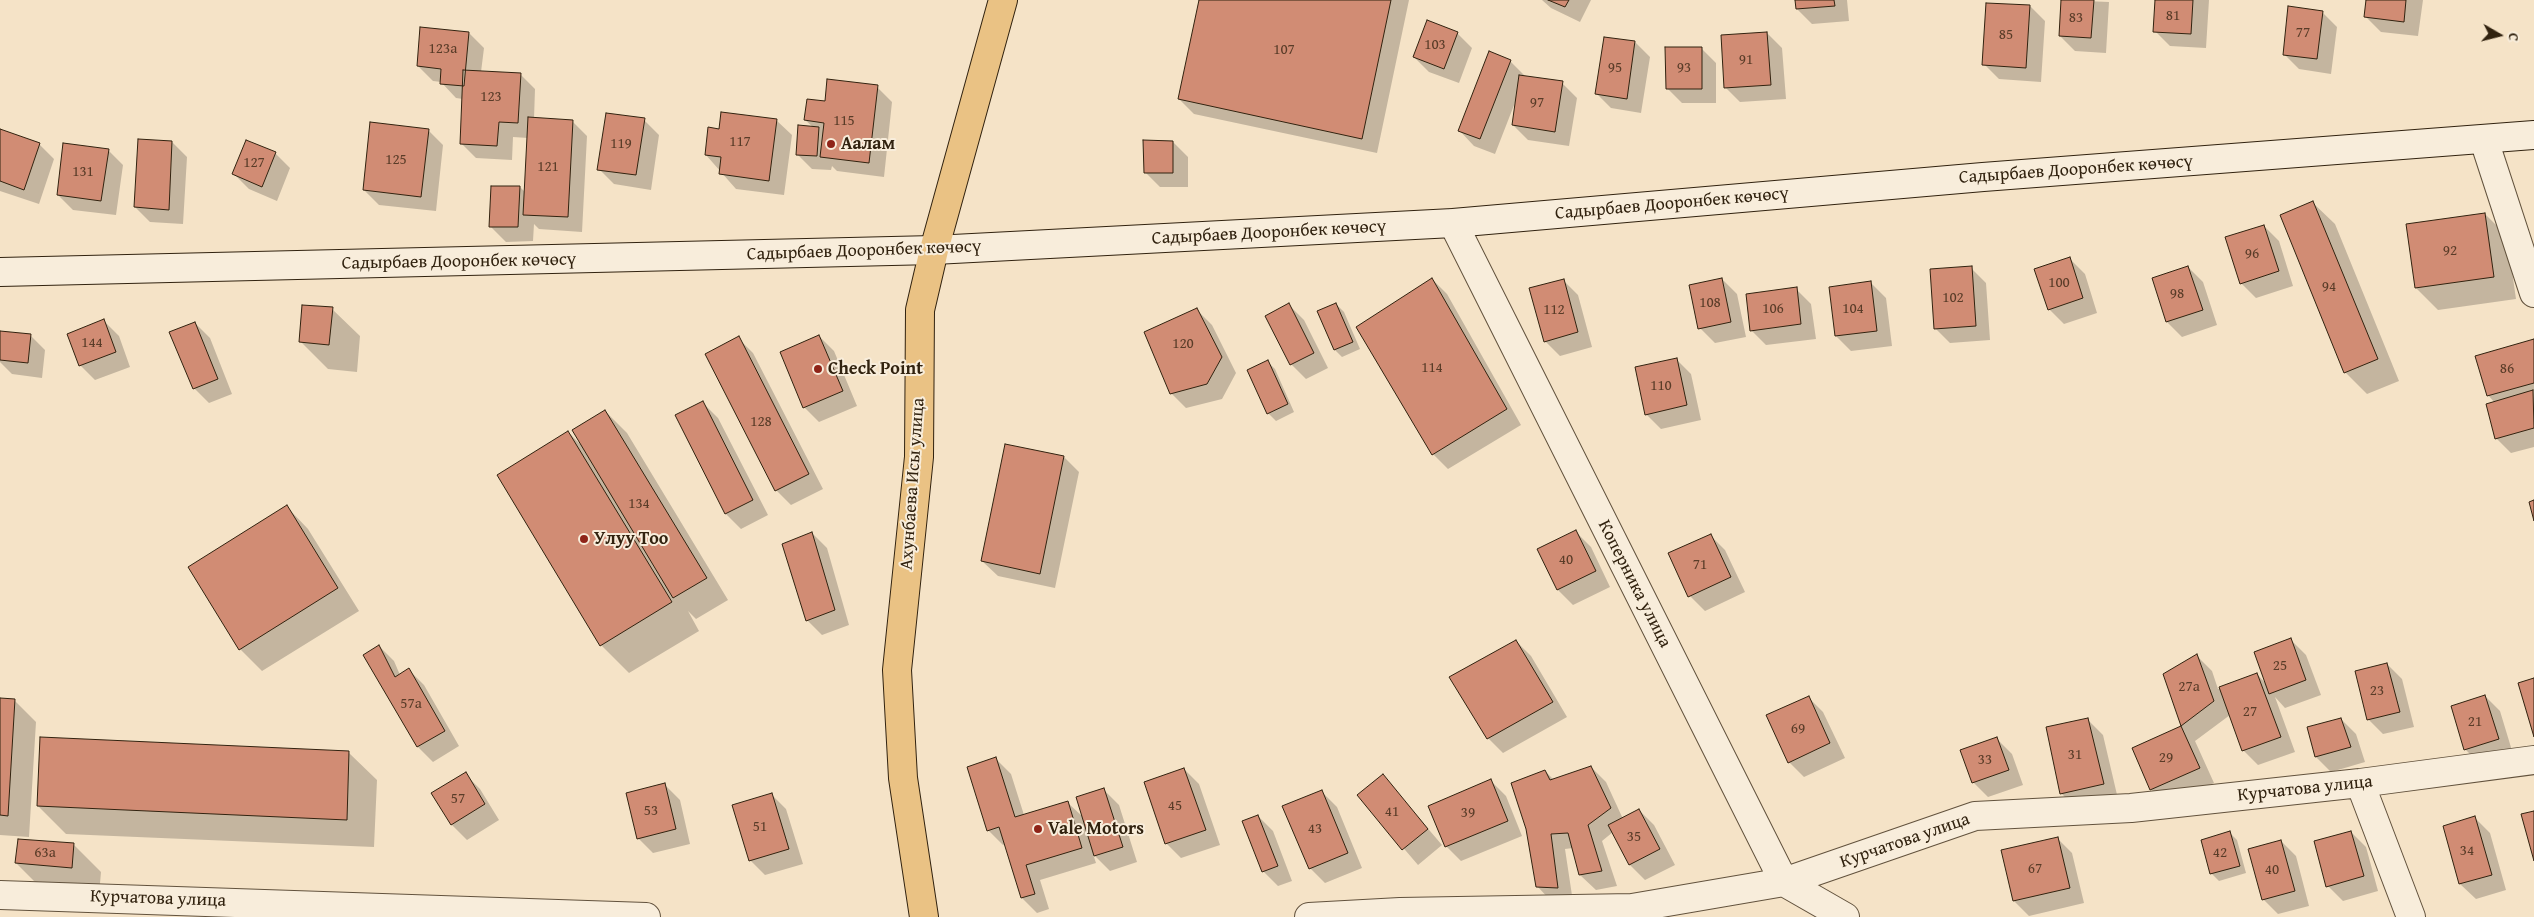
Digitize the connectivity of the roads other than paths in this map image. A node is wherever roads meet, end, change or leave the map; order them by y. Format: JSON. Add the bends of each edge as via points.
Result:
{"nodes":[{"id":1,"x":1003,"y":0,"type":"edge"},
{"id":2,"x":2534,"y":135,"type":"edge"},
{"id":3,"x":2484,"y":140,"type":"junction"},
{"id":4,"x":1453,"y":223,"type":"junction"},
{"id":5,"x":934,"y":250,"type":"junction"},
{"id":6,"x":0,"y":272,"type":"edge"},
{"id":7,"x":2534,"y":293,"type":"edge"},
{"id":8,"x":2534,"y":760,"type":"edge"},
{"id":9,"x":2360,"y":783,"type":"junction"},
{"id":10,"x":1784,"y":882,"type":"junction"},
{"id":11,"x":0,"y":895,"type":"edge"},
{"id":12,"x":646,"y":917,"type":"edge"},
{"id":13,"x":924,"y":917,"type":"edge"},
{"id":14,"x":1309,"y":917,"type":"edge"},
{"id":15,"x":1845,"y":917,"type":"edge"},
{"id":16,"x":2411,"y":917,"type":"edge"}],
"edges":[{"from":1,"to":5,"type":"main road","name":"Ахунбаева Исы улица"},
{"from":2,"to":3,"type":"street","name":"Садырбаев Дооронбек көчөсү"},
{"from":3,"to":4,"type":"street","name":"Садырбаев Дооронбек көчөсү","via":[[1983,177]]},
{"from":3,"to":7,"type":"street"},
{"from":4,"to":5,"type":"street","name":"Садырбаев Дооронбек көчөсү"},
{"from":4,"to":10,"type":"street","name":"Коперника улица"},
{"from":5,"to":6,"type":"street","name":"Садырбаев Дооронбек көчөсү"},
{"from":5,"to":13,"type":"main road","name":"Ахунбаева Исы улица","via":[[920,310],[919,457],[897,670],[903,778]]},
{"from":8,"to":9,"type":"street","name":"Курчатова улица"},
{"from":9,"to":10,"type":"street","name":"Курчатова улица","via":[[2131,808],[1974,816]]},
{"from":9,"to":16,"type":"street"},
{"from":10,"to":14,"type":"street","name":"Курчатова улица","via":[[1632,908]]},
{"from":10,"to":15,"type":"street"},
{"from":11,"to":12,"type":"street","name":"Курчатова улица"}]}
